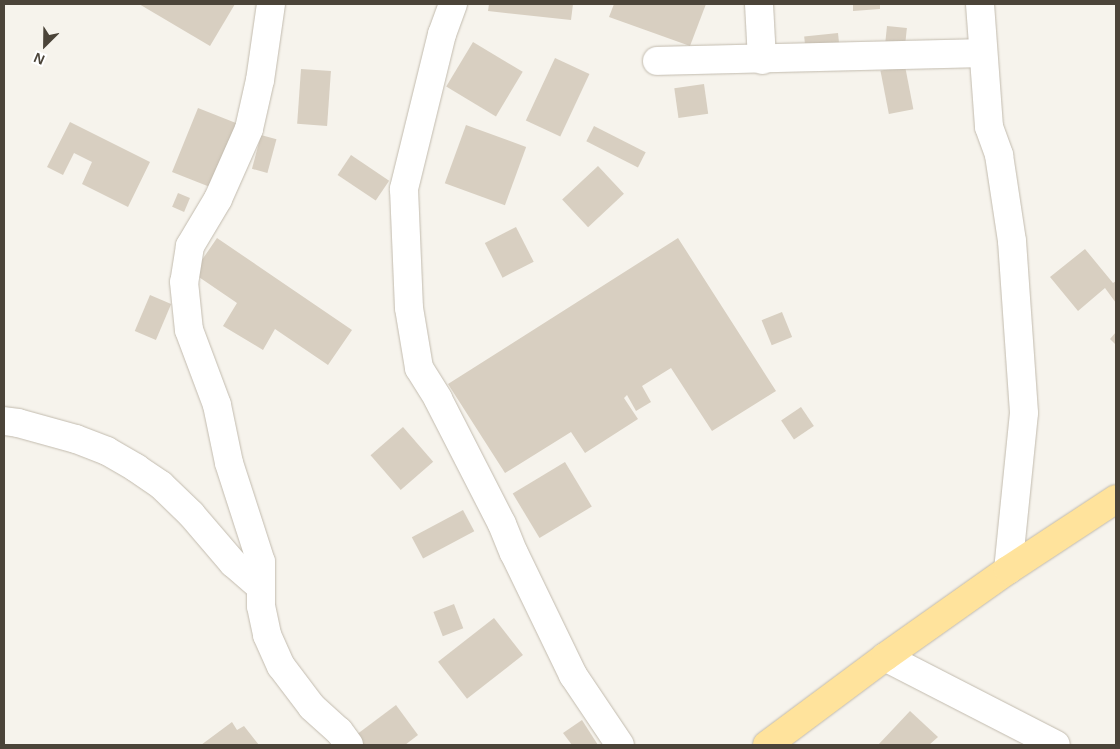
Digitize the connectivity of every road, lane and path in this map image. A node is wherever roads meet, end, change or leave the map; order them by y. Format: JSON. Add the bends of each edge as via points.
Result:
{"nodes":[{"id":1,"x":271,"y":4,"type":"edge"},
{"id":2,"x":454,"y":4,"type":"edge"},
{"id":3,"x":759,"y":4,"type":"edge"},
{"id":4,"x":980,"y":4,"type":"edge"},
{"id":5,"x":982,"y":54,"type":"junction"},
{"id":6,"x":762,"y":60,"type":"junction"},
{"id":7,"x":657,"y":61,"type":"dead end"},
{"id":8,"x":4,"y":421,"type":"edge"},
{"id":9,"x":1116,"y":500,"type":"edge"},
{"id":10,"x":1008,"y":570,"type":"junction"},
{"id":11,"x":261,"y":587,"type":"junction"},
{"id":12,"x":885,"y":658,"type":"junction"},
{"id":13,"x":349,"y":745,"type":"edge"},
{"id":14,"x":620,"y":745,"type":"edge"},
{"id":15,"x":768,"y":745,"type":"edge"},
{"id":16,"x":1056,"y":745,"type":"edge"}],
"edges":[{"from":1,"to":11,"type":"street","via":[[249,129],[218,199],[190,246],[184,282],[189,330],[217,405],[229,463],[261,562]]},
{"from":2,"to":14,"type":"street","via":[[442,34],[404,189],[410,308],[419,368],[502,524],[574,675]]},
{"from":3,"to":6,"type":"street"},
{"from":4,"to":5,"type":"street"},
{"from":5,"to":6,"type":"street","via":[[812,56]]},
{"from":5,"to":10,"type":"street","via":[[989,127],[999,155],[1012,241],[1024,413]]},
{"from":6,"to":7,"type":"street"},
{"from":8,"to":11,"type":"street","via":[[76,439],[107,451],[136,468],[161,485],[192,514],[232,563]]},
{"from":9,"to":10,"type":"main road"},
{"from":10,"to":12,"type":"main road"},
{"from":11,"to":13,"type":"street","via":[[267,635],[281,666],[312,707],[339,731]]},
{"from":12,"to":15,"type":"main road"},
{"from":12,"to":16,"type":"street"}]}
